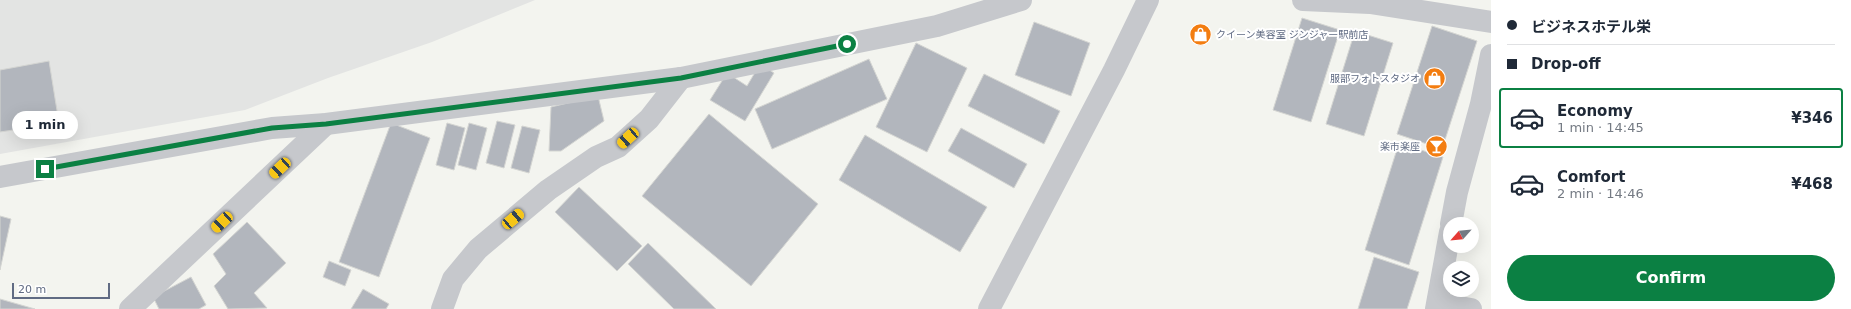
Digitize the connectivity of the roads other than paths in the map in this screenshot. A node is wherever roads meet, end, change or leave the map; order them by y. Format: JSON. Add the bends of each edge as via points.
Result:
{"nodes":[{"id":1,"x":1021,"y":0,"type":"edge"},
{"id":2,"x":1148,"y":0,"type":"edge"},
{"id":3,"x":1304,"y":0,"type":"edge"},
{"id":4,"x":1370,"y":2,"type":"edge"},
{"id":5,"x":1491,"y":14,"type":"edge"},
{"id":6,"x":1491,"y":22,"type":"edge"},
{"id":7,"x":1491,"y":55,"type":"edge"},
{"id":8,"x":681,"y":78,"type":"junction"},
{"id":9,"x":326,"y":124,"type":"junction"},
{"id":10,"x":0,"y":177,"type":"edge"},
{"id":11,"x":1453,"y":217,"type":"edge"},
{"id":12,"x":1446,"y":253,"type":"edge"},
{"id":13,"x":1437,"y":306,"type":"edge"},
{"id":14,"x":130,"y":309,"type":"edge"},
{"id":15,"x":442,"y":309,"type":"edge"},
{"id":16,"x":989,"y":309,"type":"edge"},
{"id":17,"x":1471,"y":309,"type":"edge"}],
"edges":[{"from":1,"to":8,"type":"street","via":[[937,26]]},
{"from":2,"to":16,"type":"street"},
{"from":3,"to":4,"type":"street"},
{"from":4,"to":6,"type":"street"},
{"from":5,"to":6,"type":"street"},
{"from":7,"to":11,"type":"street","via":[[1482,104],[1457,192]]},
{"from":8,"to":9,"type":"street"},
{"from":8,"to":15,"type":"street","via":[[649,120],[618,147],[596,157],[548,190],[478,249],[453,279]]},
{"from":9,"to":10,"type":"street","via":[[272,128]]},
{"from":9,"to":14,"type":"street"},
{"from":12,"to":13,"type":"street"},
{"from":13,"to":17,"type":"street"}]}
